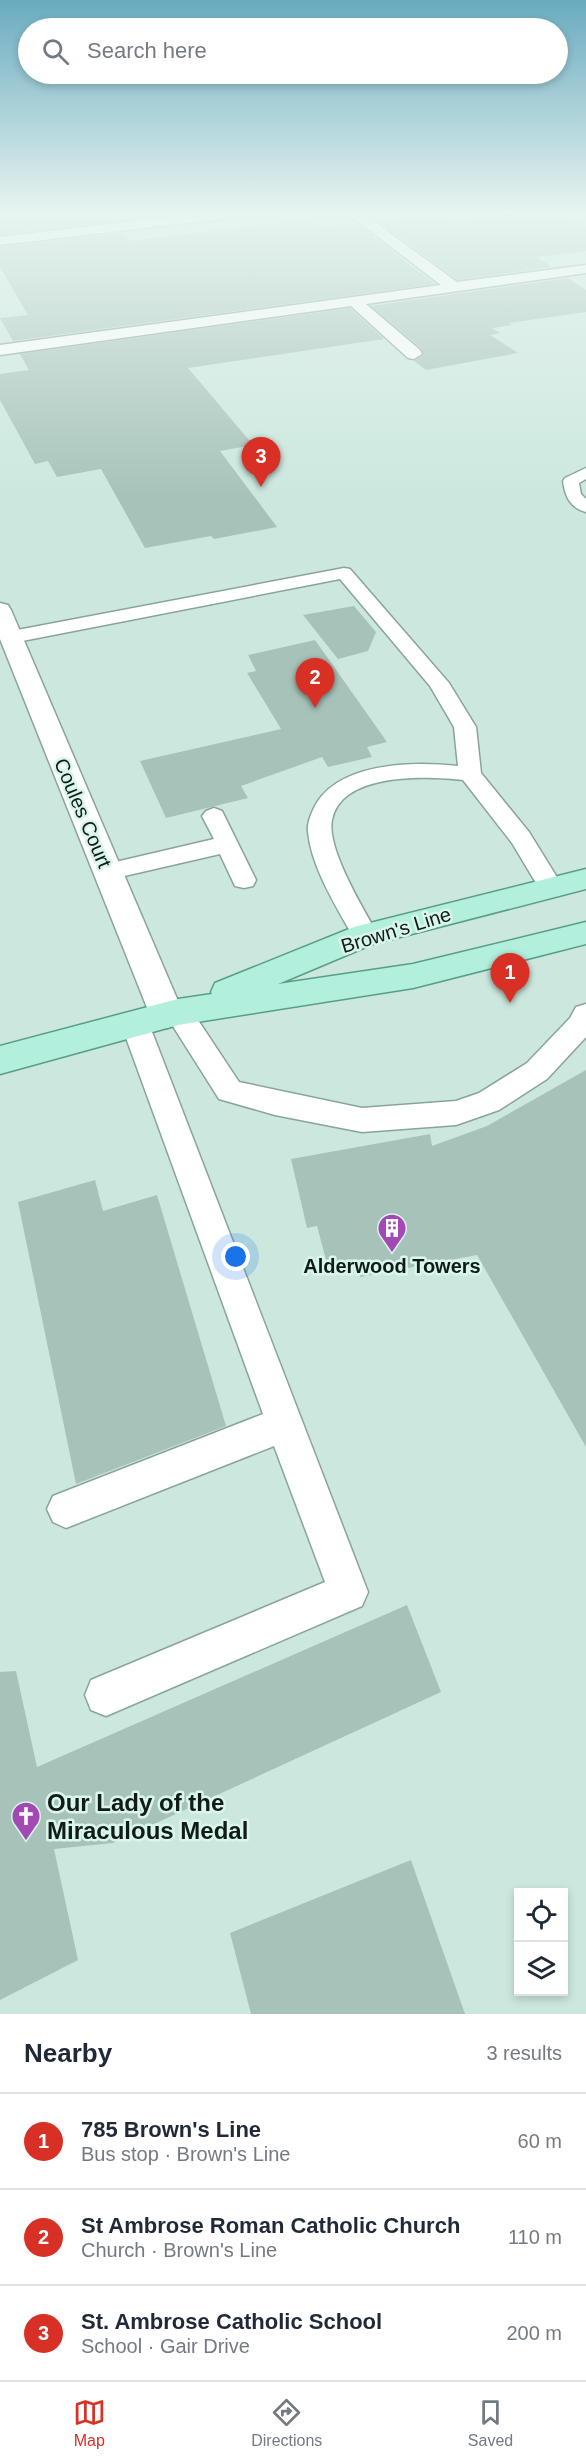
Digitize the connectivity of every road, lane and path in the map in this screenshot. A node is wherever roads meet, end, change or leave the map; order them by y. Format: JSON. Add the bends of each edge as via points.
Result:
{"nodes":[{"id":1,"x":318,"y":307,"type":"edge"},
{"id":2,"x":361,"y":307,"type":"edge"},
{"id":3,"x":0,"y":350,"type":"edge"},
{"id":4,"x":414,"y":354,"type":"dead end"},
{"id":5,"x":586,"y":473,"type":"edge"},
{"id":6,"x":586,"y":507,"type":"edge"},
{"id":7,"x":0,"y":610,"type":"edge"},
{"id":8,"x":12,"y":637,"type":"junction"},
{"id":9,"x":471,"y":774,"type":"junction"},
{"id":10,"x":214,"y":816,"type":"dead end"},
{"id":11,"x":228,"y":844,"type":"junction"},
{"id":12,"x":107,"y":872,"type":"junction"},
{"id":13,"x":586,"y":879,"type":"edge"},
{"id":14,"x":244,"y":880,"type":"dead end"},
{"id":15,"x":551,"y":887,"type":"junction"},
{"id":16,"x":365,"y":935,"type":"junction"},
{"id":17,"x":584,"y":936,"type":"edge"},
{"id":18,"x":172,"y":1014,"type":"junction"},
{"id":19,"x":586,"y":1014,"type":"edge"},
{"id":20,"x":135,"y":1024,"type":"junction"},
{"id":21,"x":0,"y":1060,"type":"edge"},
{"id":22,"x":284,"y":1424,"type":"junction"},
{"id":23,"x":66,"y":1509,"type":"dead end"},
{"id":24,"x":106,"y":1695,"type":"dead end"}],
"edges":[{"from":1,"to":3,"type":"street"},
{"from":2,"to":4,"type":"street"},
{"from":5,"to":6,"type":"lane","via":[[571,482],[573,496]]},
{"from":7,"to":8,"type":"street","name":"Coules Court"},
{"from":8,"to":9,"type":"lane","via":[[344,573],[439,683],[465,727]]},
{"from":8,"to":12,"type":"street","name":"Coules Court"},
{"from":9,"to":15,"type":"lane","via":[[521,838]]},
{"from":9,"to":16,"type":"lane","via":[[435,769],[371,776],[333,793],[320,820],[326,858]]},
{"from":10,"to":11,"type":"lane"},
{"from":11,"to":12,"type":"lane"},
{"from":11,"to":14,"type":"lane"},
{"from":12,"to":18,"type":"street","name":"Coules Court"},
{"from":13,"to":15,"type":"main road","name":"Brown's Line"},
{"from":15,"to":16,"type":"main road","name":"Brown's Line"},
{"from":16,"to":18,"type":"main road","name":"Brown's Line"},
{"from":17,"to":18,"type":"main road","name":"Brown's Line","via":[[413,976]]},
{"from":18,"to":19,"type":"lane","via":[[229,1091],[362,1120],[456,1113],[489,1102],[537,1071],[581,1025]]},
{"from":18,"to":20,"type":"main road","name":"Brown's Line"},
{"from":20,"to":21,"type":"main road","name":"Brown's Line"},
{"from":20,"to":22,"type":"lane"},
{"from":22,"to":23,"type":"lane"},
{"from":22,"to":24,"type":"lane","via":[[348,1592]]}]}
